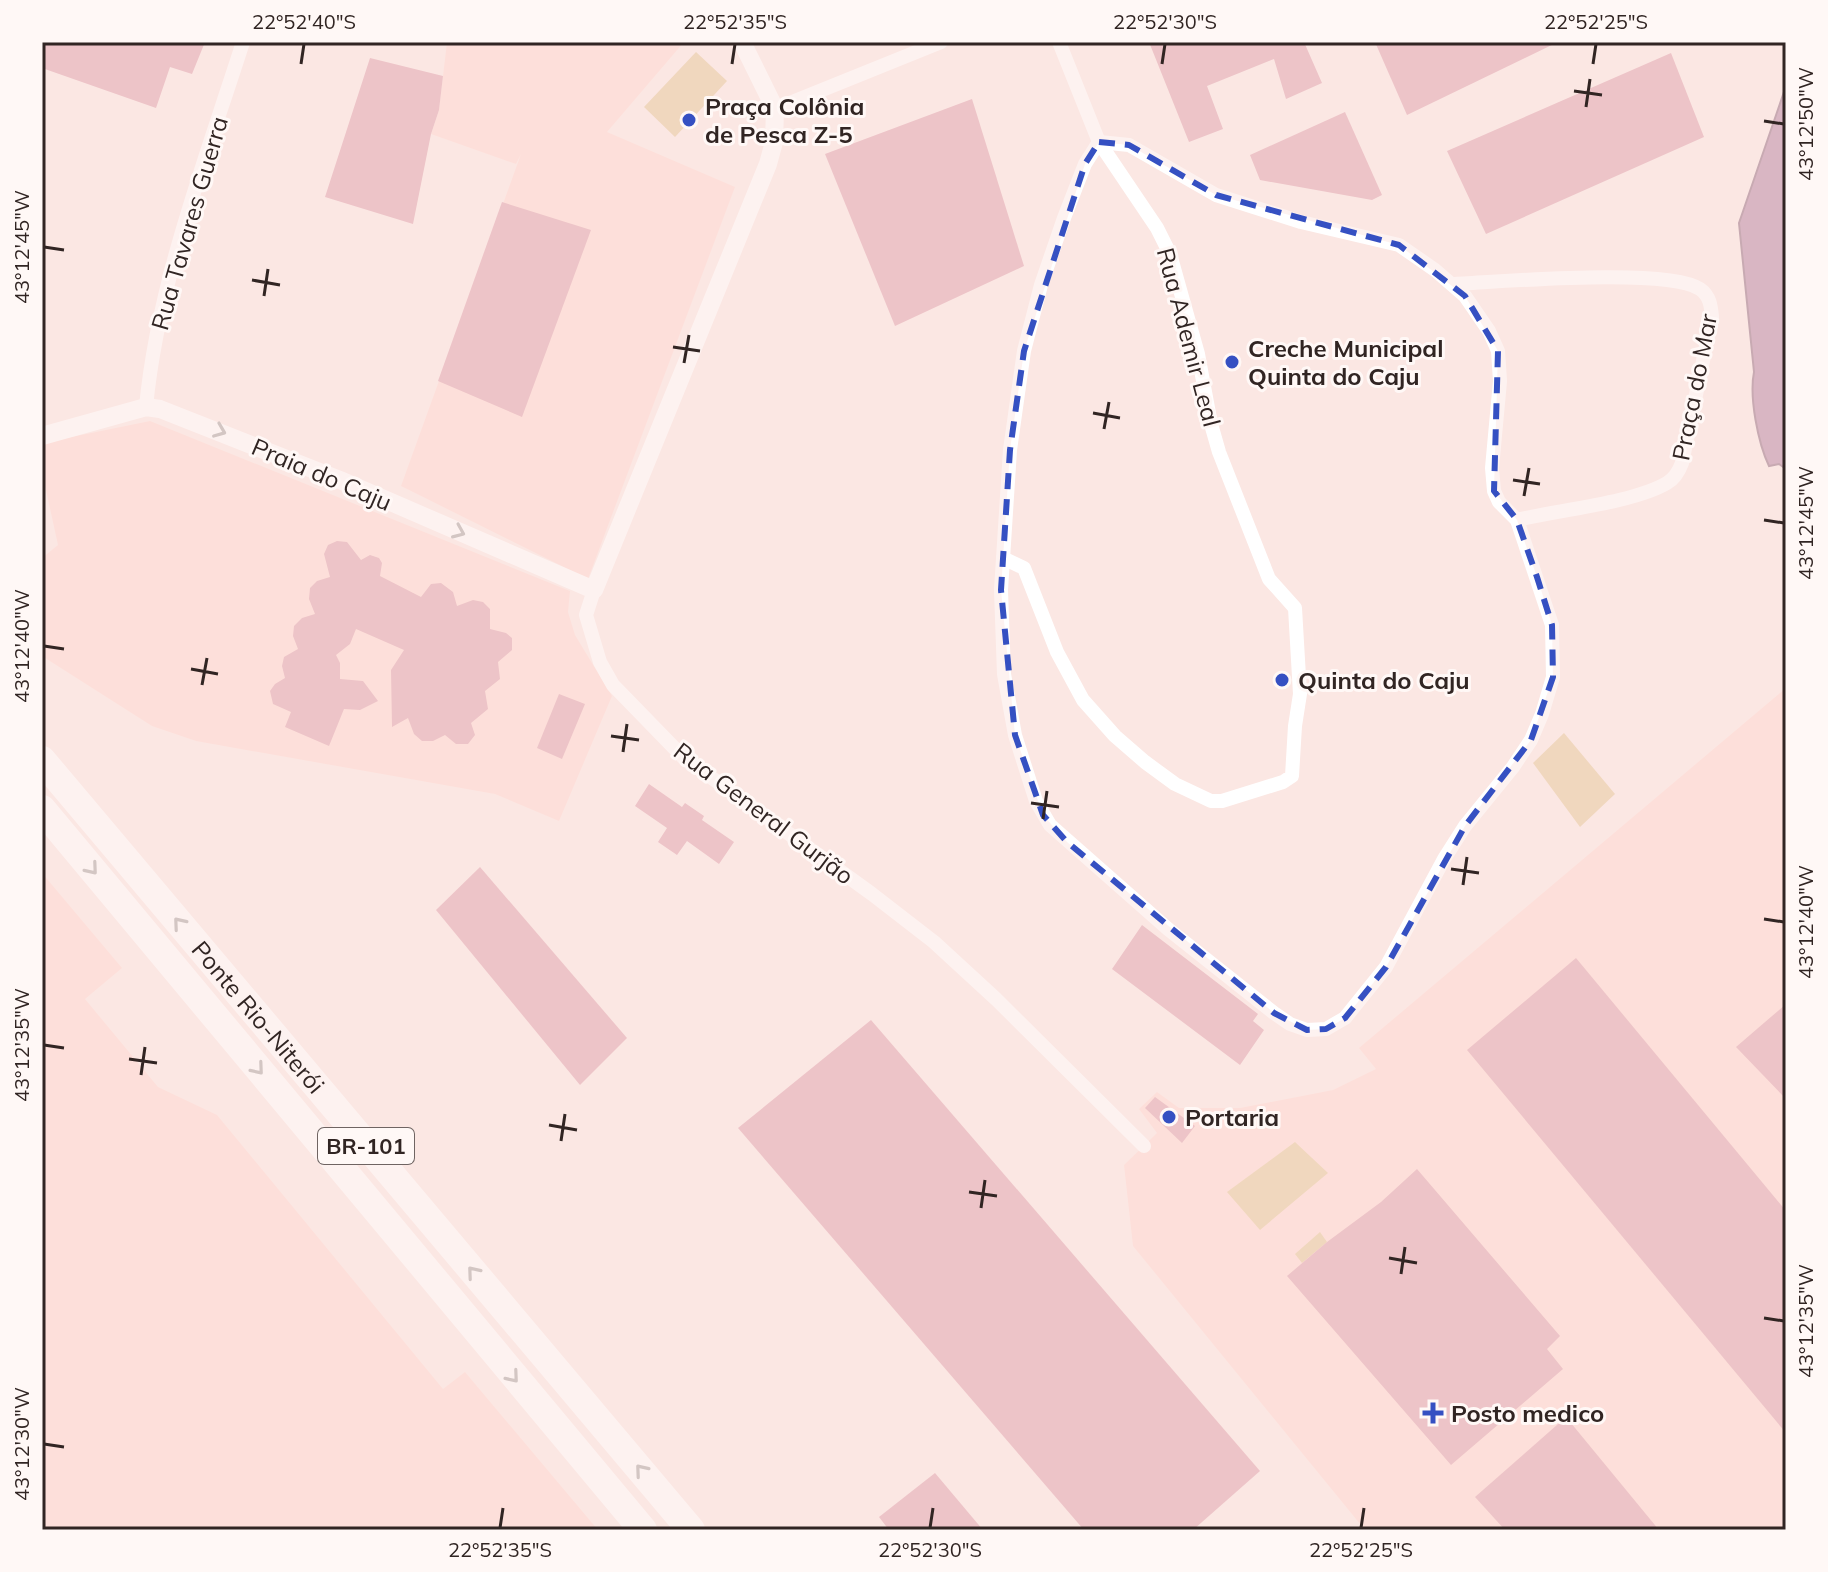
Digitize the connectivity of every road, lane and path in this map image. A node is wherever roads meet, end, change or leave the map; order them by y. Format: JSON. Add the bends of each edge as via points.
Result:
{"nodes":[{"id":1,"x":243,"y":42,"type":"edge"},
{"id":2,"x":742,"y":42,"type":"edge"},
{"id":3,"x":941,"y":42,"type":"edge"},
{"id":4,"x":1059,"y":42,"type":"edge"},
{"id":5,"x":775,"y":109,"type":"junction"},
{"id":6,"x":1099,"y":142,"type":"junction"},
{"id":7,"x":1453,"y":284,"type":"junction"},
{"id":8,"x":146,"y":407,"type":"junction"},
{"id":9,"x":42,"y":436,"type":"edge"},
{"id":10,"x":1517,"y":520,"type":"junction"},
{"id":11,"x":1003,"y":558,"type":"junction"},
{"id":12,"x":594,"y":590,"type":"junction"},
{"id":13,"x":42,"y":760,"type":"edge"},
{"id":14,"x":42,"y":809,"type":"edge"},
{"id":15,"x":1144,"y":1146,"type":"dead end"},
{"id":16,"x":643,"y":1530,"type":"edge"},
{"id":17,"x":691,"y":1530,"type":"edge"}],
"edges":[{"from":1,"to":8,"type":"street","name":"Rua Tavares Guerra","via":[[183,229],[150,365]]},
{"from":2,"to":5,"type":"street"},
{"from":3,"to":5,"type":"street"},
{"from":4,"to":6,"type":"street","name":"Rua Ademir Leal"},
{"from":5,"to":12,"type":"street","name":"Rua General Gurjão","via":[[768,164]]},
{"from":6,"to":7,"type":"street","via":[[1129,145],[1216,195],[1399,245]]},
{"from":6,"to":11,"type":"street","via":[[1064,218],[1024,351]]},
{"from":6,"to":11,"type":"street","name":"Rua Ademir Leal","via":[[1170,254],[1219,452],[1269,579],[1295,608],[1300,694],[1294,770],[1288,780],[1222,801],[1203,799],[1175,784],[1115,736],[1083,700],[1057,652],[1027,574]]},
{"from":7,"to":10,"type":"street","via":[[1498,351],[1494,491]]},
{"from":7,"to":10,"type":"street","name":"Praça do Mar","via":[[1679,281],[1701,290],[1711,304],[1682,463],[1673,477],[1622,498]]},
{"from":8,"to":9,"type":"street","name":"Praia do Caju"},
{"from":8,"to":12,"type":"street","name":"Praia do Caju","one_way":true,"via":[[175,413],[340,480]]},
{"from":10,"to":11,"type":"street","via":[[1552,625],[1553,677],[1542,714],[1513,767],[1444,859],[1386,967],[1345,1018],[1326,1029],[1307,1030],[1274,1013],[1050,825],[1026,773],[1004,674]]},
{"from":12,"to":15,"type":"street","name":"Rua General Gurjão","via":[[586,615],[600,662],[613,685],[683,757],[934,942]]},
{"from":17,"to":13,"type":"highway","name":"Ponte Rio-Niterói","number":"BR-101","one_way":true},
{"from":14,"to":16,"type":"highway","name":"Ponte Rio-Niterói","number":"BR-101","one_way":true}]}
